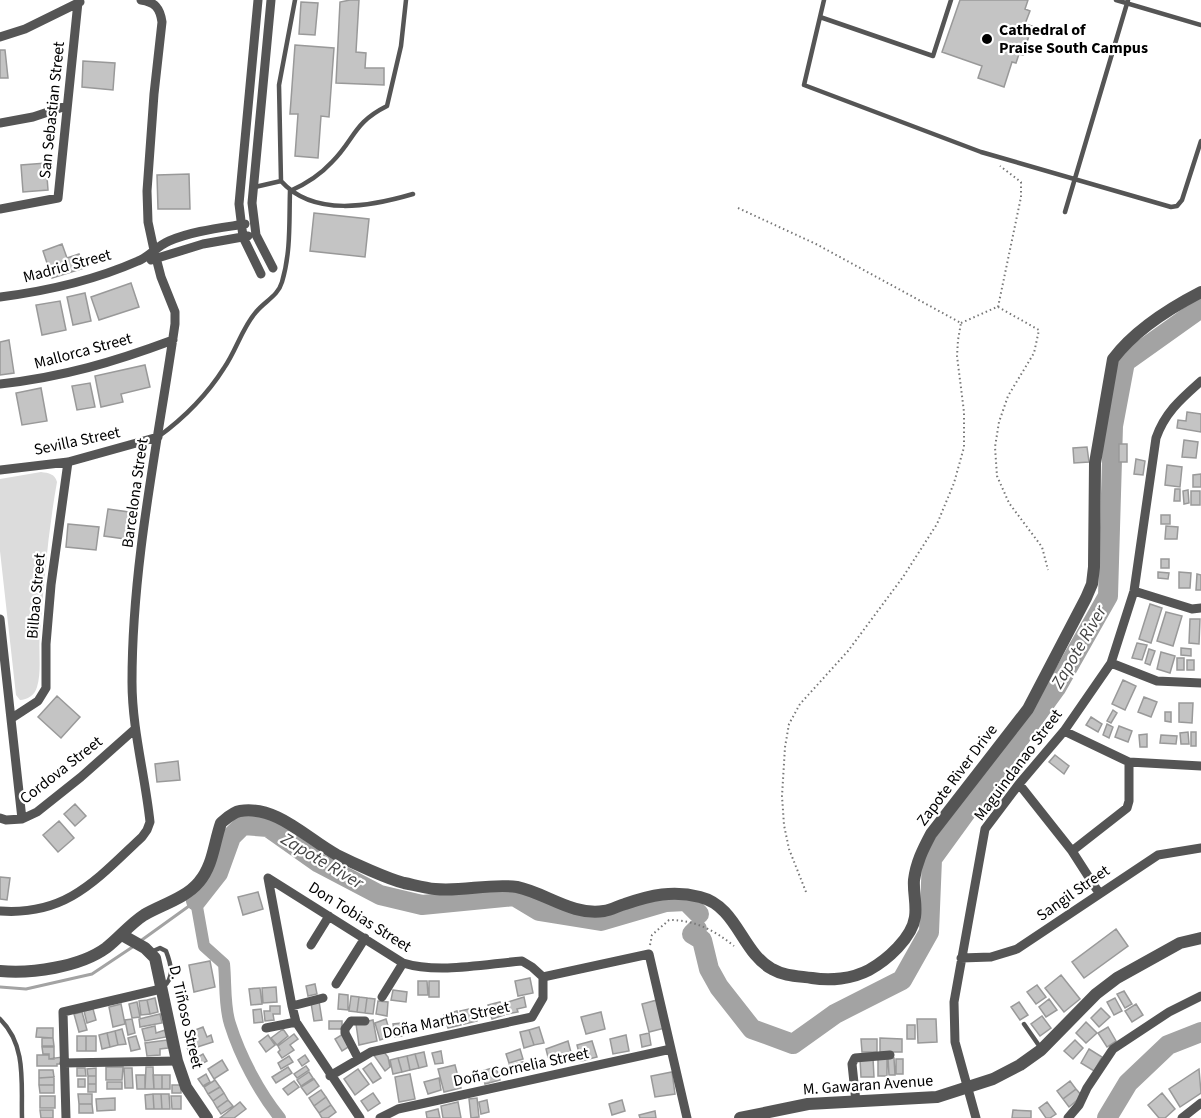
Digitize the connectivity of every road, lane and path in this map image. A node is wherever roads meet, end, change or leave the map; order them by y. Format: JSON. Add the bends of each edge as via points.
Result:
{"nodes":[{"id":1,"x":141,"y":0,"type":"edge"},
{"id":2,"x":258,"y":0,"type":"edge"},
{"id":3,"x":271,"y":0,"type":"edge"},
{"id":4,"x":295,"y":0,"type":"edge"},
{"id":5,"x":406,"y":0,"type":"edge"},
{"id":6,"x":824,"y":0,"type":"edge"},
{"id":7,"x":951,"y":0,"type":"edge"},
{"id":8,"x":1116,"y":0,"type":"edge"},
{"id":9,"x":81,"y":1,"type":"edge"},
{"id":10,"x":1127,"y":2,"type":"edge"},
{"id":11,"x":820,"y":16,"type":"junction"},
{"id":12,"x":1201,"y":25,"type":"edge"},
{"id":13,"x":0,"y":37,"type":"edge"},
{"id":14,"x":66,"y":106,"type":"junction"},
{"id":15,"x":0,"y":123,"type":"edge"},
{"id":16,"x":1201,"y":141,"type":"edge"},
{"id":17,"x":997,"y":164,"type":"dead end"},
{"id":18,"x":1074,"y":180,"type":"junction"},
{"id":19,"x":281,"y":181,"type":"junction"},
{"id":20,"x":253,"y":187,"type":"junction"},
{"id":21,"x":290,"y":191,"type":"junction"},
{"id":22,"x":413,"y":194,"type":"dead end"},
{"id":23,"x":0,"y":208,"type":"edge"},
{"id":24,"x":738,"y":208,"type":"dead end"},
{"id":25,"x":1065,"y":212,"type":"dead end"},
{"id":26,"x":253,"y":222,"type":"junction"},
{"id":27,"x":240,"y":225,"type":"junction"},
{"id":28,"x":256,"y":235,"type":"junction"},
{"id":29,"x":243,"y":237,"type":"junction"},
{"id":30,"x":154,"y":250,"type":"junction"},
{"id":31,"x":141,"y":260,"type":"junction"},
{"id":32,"x":156,"y":260,"type":"junction"},
{"id":33,"x":273,"y":268,"type":"dead end"},
{"id":34,"x":261,"y":274,"type":"dead end"},
{"id":35,"x":1201,"y":292,"type":"edge"},
{"id":36,"x":0,"y":297,"type":"edge"},
{"id":37,"x":998,"y":306,"type":"junction"},
{"id":38,"x":962,"y":323,"type":"junction"},
{"id":39,"x":173,"y":340,"type":"junction"},
{"id":40,"x":1201,"y":381,"type":"edge"},
{"id":41,"x":0,"y":384,"type":"edge"},
{"id":42,"x":158,"y":437,"type":"junction"},
{"id":43,"x":68,"y":462,"type":"junction"},
{"id":44,"x":0,"y":470,"type":"edge"},
{"id":45,"x":1048,"y":570,"type":"dead end"},
{"id":46,"x":1134,"y":591,"type":"junction"},
{"id":47,"x":1201,"y":608,"type":"edge"},
{"id":48,"x":0,"y":619,"type":"edge"},
{"id":49,"x":1111,"y":663,"type":"junction"},
{"id":50,"x":1201,"y":683,"type":"edge"},
{"id":51,"x":12,"y":718,"type":"junction"},
{"id":52,"x":135,"y":729,"type":"junction"},
{"id":53,"x":1065,"y":731,"type":"junction"},
{"id":54,"x":1130,"y":762,"type":"junction"},
{"id":55,"x":1201,"y":766,"type":"edge"},
{"id":56,"x":1019,"y":784,"type":"junction"},
{"id":57,"x":0,"y":818,"type":"edge"},
{"id":58,"x":22,"y":819,"type":"junction"},
{"id":59,"x":1201,"y":848,"type":"edge"},
{"id":60,"x":1072,"y":851,"type":"junction"},
{"id":61,"x":806,"y":892,"type":"dead end"},
{"id":62,"x":1100,"y":893,"type":"junction"},
{"id":63,"x":0,"y":911,"type":"edge"},
{"id":64,"x":329,"y":916,"type":"junction"},
{"id":65,"x":127,"y":937,"type":"junction"},
{"id":66,"x":365,"y":938,"type":"junction"},
{"id":67,"x":1201,"y":938,"type":"edge"},
{"id":68,"x":311,"y":945,"type":"dead end"},
{"id":69,"x":649,"y":954,"type":"junction"},
{"id":70,"x":740,"y":954,"type":"dead end"},
{"id":71,"x":961,"y":958,"type":"junction"},
{"id":72,"x":403,"y":963,"type":"junction"},
{"id":73,"x":0,"y":971,"type":"edge"},
{"id":74,"x":543,"y":977,"type":"junction"},
{"id":75,"x":336,"y":984,"type":"dead end"},
{"id":76,"x":161,"y":988,"type":"junction"},
{"id":77,"x":1201,"y":996,"type":"edge"},
{"id":78,"x":382,"y":997,"type":"dead end"},
{"id":79,"x":323,"y":998,"type":"dead end"},
{"id":80,"x":292,"y":1006,"type":"junction"},
{"id":81,"x":0,"y":1019,"type":"edge"},
{"id":82,"x":365,"y":1021,"type":"dead end"},
{"id":83,"x":296,"y":1022,"type":"junction"},
{"id":84,"x":1024,"y":1024,"type":"dead end"},
{"id":85,"x":266,"y":1028,"type":"dead end"},
{"id":86,"x":671,"y":1049,"type":"junction"},
{"id":87,"x":1041,"y":1050,"type":"junction"},
{"id":88,"x":890,"y":1055,"type":"dead end"},
{"id":89,"x":358,"y":1058,"type":"junction"},
{"id":90,"x":177,"y":1061,"type":"junction"},
{"id":91,"x":64,"y":1064,"type":"junction"},
{"id":92,"x":330,"y":1076,"type":"junction"},
{"id":93,"x":966,"y":1088,"type":"junction"},
{"id":94,"x":856,"y":1102,"type":"junction"},
{"id":95,"x":1201,"y":1103,"type":"edge"},
{"id":96,"x":22,"y":1118,"type":"edge"},
{"id":97,"x":66,"y":1118,"type":"edge"},
{"id":98,"x":207,"y":1118,"type":"edge"},
{"id":99,"x":360,"y":1118,"type":"edge"},
{"id":100,"x":380,"y":1118,"type":"edge"},
{"id":101,"x":687,"y":1118,"type":"edge"},
{"id":102,"x":740,"y":1118,"type":"edge"},
{"id":103,"x":976,"y":1118,"type":"edge"},
{"id":104,"x":1068,"y":1118,"type":"edge"},
{"id":105,"x":1182,"y":1118,"type":"edge"}],
"edges":[{"from":1,"to":30,"type":"street","name":"Barcelona Street","via":[[155,4],[162,22],[147,191]]},
{"from":2,"to":27,"type":"street"},
{"from":3,"to":20,"type":"street"},
{"from":4,"to":19,"type":"lane","via":[[279,85]]},
{"from":5,"to":21,"type":"lane","via":[[387,106],[358,126],[333,161],[307,183]]},
{"from":6,"to":11,"type":"lane"},
{"from":7,"to":11,"type":"lane","via":[[933,56]]},
{"from":8,"to":10,"type":"lane"},
{"from":9,"to":13,"type":"street"},
{"from":9,"to":14,"type":"street","name":"San Sebastian Street"},
{"from":10,"to":12,"type":"lane"},
{"from":10,"to":18,"type":"lane"},
{"from":11,"to":18,"type":"lane","via":[[804,85],[981,153]]},
{"from":14,"to":15,"type":"street"},
{"from":14,"to":23,"type":"street","name":"San Sebastian Street","via":[[58,198]]},
{"from":16,"to":18,"type":"lane","via":[[1184,197],[1174,207]]},
{"from":17,"to":37,"type":"path","via":[[1021,182]]},
{"from":18,"to":25,"type":"lane"},
{"from":19,"to":20,"type":"lane"},
{"from":19,"to":21,"type":"lane"},
{"from":20,"to":26,"type":"street"},
{"from":21,"to":22,"type":"lane","via":[[306,199],[340,206]]},
{"from":21,"to":42,"type":"lane","via":[[288,257],[282,284],[255,312],[224,369],[199,401]]},
{"from":24,"to":38,"type":"path","via":[[816,244]]},
{"from":26,"to":27,"type":"street","name":"Madrid Street"},
{"from":26,"to":28,"type":"street"},
{"from":27,"to":29,"type":"street"},
{"from":27,"to":30,"type":"street","name":"Madrid Street","via":[[169,241]]},
{"from":28,"to":29,"type":"street","name":"Madrid Street"},
{"from":28,"to":33,"type":"street"},
{"from":29,"to":32,"type":"street","name":"Madrid Street","via":[[203,244]]},
{"from":29,"to":34,"type":"street"},
{"from":30,"to":31,"type":"street","name":"Madrid Street"},
{"from":30,"to":32,"type":"street","name":"Barcelona Street"},
{"from":31,"to":32,"type":"street","name":"Madrid Street"},
{"from":31,"to":36,"type":"street","name":"Madrid Street","via":[[72,283]]},
{"from":32,"to":39,"type":"street","name":"Barcelona Street","via":[[175,312]]},
{"from":35,"to":65,"type":"street","name":"Zapote River Drive","via":[[1172,307],[1113,358],[1095,463],[1092,584],[1028,709],[932,834],[921,854],[914,881],[915,918],[889,958],[867,971],[840,979],[788,975],[771,969],[724,911],[715,902],[701,897],[663,893],[603,911],[585,911],[515,887],[436,889],[401,882],[338,855],[288,822],[258,811],[240,811],[221,823],[210,863],[198,883],[136,920]]},
{"from":37,"to":38,"type":"path"},
{"from":37,"to":45,"type":"path","via":[[1039,330],[1034,353],[1008,396],[995,447],[997,476],[1009,503],[1041,547]]},
{"from":38,"to":61,"type":"path","via":[[957,356],[964,447],[937,524],[903,577],[789,724],[782,796],[784,825]]},
{"from":39,"to":41,"type":"street","name":"Mallorca Street","via":[[67,374]]},
{"from":39,"to":42,"type":"street","name":"Barcelona Street"},
{"from":40,"to":46,"type":"street","name":"Maguindanao Street","via":[[1173,406],[1156,438]]},
{"from":42,"to":43,"type":"street","name":"Sevilla Street"},
{"from":42,"to":52,"type":"street","name":"Barcelona Street","via":[[133,632]]},
{"from":43,"to":44,"type":"street","name":"Sevilla Street"},
{"from":43,"to":51,"type":"street","name":"Bilbao Street","via":[[51,585],[46,688],[38,701]]},
{"from":46,"to":47,"type":"street","via":[[1192,609]]},
{"from":46,"to":49,"type":"street","name":"Maguindanao Street"},
{"from":48,"to":51,"type":"street"},
{"from":49,"to":50,"type":"street","via":[[1156,681]]},
{"from":49,"to":53,"type":"street","name":"Maguindanao Street"},
{"from":51,"to":58,"type":"street"},
{"from":52,"to":58,"type":"street","name":"Cordova Street","via":[[72,784]]},
{"from":52,"to":63,"type":"street","name":"Barcelona Street","via":[[149,815],[147,830],[98,878],[64,901],[34,910]]},
{"from":53,"to":54,"type":"street"},
{"from":53,"to":56,"type":"street","name":"Maguindanao Street"},
{"from":54,"to":55,"type":"street"},
{"from":54,"to":60,"type":"street","via":[[1127,808]]},
{"from":56,"to":60,"type":"street"},
{"from":56,"to":71,"type":"street","name":"Maguindanao Street","via":[[985,829]]},
{"from":57,"to":58,"type":"street","name":"Cordova Street"},
{"from":59,"to":62,"type":"street","name":"Sangil Street","via":[[1158,855]]},
{"from":60,"to":62,"type":"street"},
{"from":62,"to":71,"type":"street","name":"Sangil Street","via":[[1017,949],[991,957]]},
{"from":64,"to":66,"type":"street","name":"Don Tobias Street"},
{"from":64,"to":68,"type":"street"},
{"from":64,"to":80,"type":"street","name":"Don Tobias Street","via":[[268,878]]},
{"from":65,"to":73,"type":"street","name":"Zapote River Drive","via":[[77,962]]},
{"from":65,"to":76,"type":"street","name":"D. Tiñoso Street","via":[[155,958]]},
{"from":66,"to":72,"type":"street","name":"Don Tobias Street"},
{"from":66,"to":75,"type":"street"},
{"from":67,"to":87,"type":"street","name":"M. Gawaran Avenue","via":[[1180,943],[1117,978]]},
{"from":69,"to":70,"type":"path","via":[[652,935],[669,920],[686,920],[710,929],[734,945]]},
{"from":69,"to":74,"type":"street"},
{"from":69,"to":86,"type":"street"},
{"from":71,"to":93,"type":"street","name":"Maguindanao Street","via":[[954,1002],[955,1042]]},
{"from":72,"to":74,"type":"street","name":"Don Tobias Street","via":[[431,968],[522,961]]},
{"from":72,"to":78,"type":"street"},
{"from":74,"to":89,"type":"street","name":"Doña Martha Street","via":[[543,998],[532,1017],[370,1052]]},
{"from":76,"to":90,"type":"street","name":"D. Tiñoso Street"},
{"from":76,"to":91,"type":"street","via":[[63,1012]]},
{"from":77,"to":104,"type":"street","via":[[1113,1049]]},
{"from":79,"to":80,"type":"street"},
{"from":80,"to":83,"type":"street"},
{"from":81,"to":96,"type":"lane","via":[[13,1035],[20,1054]]},
{"from":82,"to":89,"type":"street","via":[[351,1021],[345,1029]]},
{"from":83,"to":85,"type":"street"},
{"from":83,"to":92,"type":"street"},
{"from":84,"to":87,"type":"lane"},
{"from":86,"to":100,"type":"street","name":"Doña Cornelia Street","via":[[398,1109]]},
{"from":86,"to":101,"type":"street"},
{"from":87,"to":93,"type":"street","name":"M. Gawaran Avenue","via":[[993,1079]]},
{"from":88,"to":94,"type":"street","via":[[855,1058],[852,1064]]},
{"from":89,"to":92,"type":"street","name":"Doña Martha Street"},
{"from":90,"to":91,"type":"street"},
{"from":90,"to":98,"type":"street","name":"D. Tiñoso Street","via":[[186,1087]]},
{"from":91,"to":97,"type":"street"},
{"from":92,"to":99,"type":"street"},
{"from":93,"to":94,"type":"street","name":"M. Gawaran Avenue","via":[[937,1097]]},
{"from":93,"to":103,"type":"street","name":"Maguindanao Street"},
{"from":94,"to":102,"type":"street","name":"M. Gawaran Avenue","via":[[808,1104]]},
{"from":95,"to":105,"type":"street"}]}
